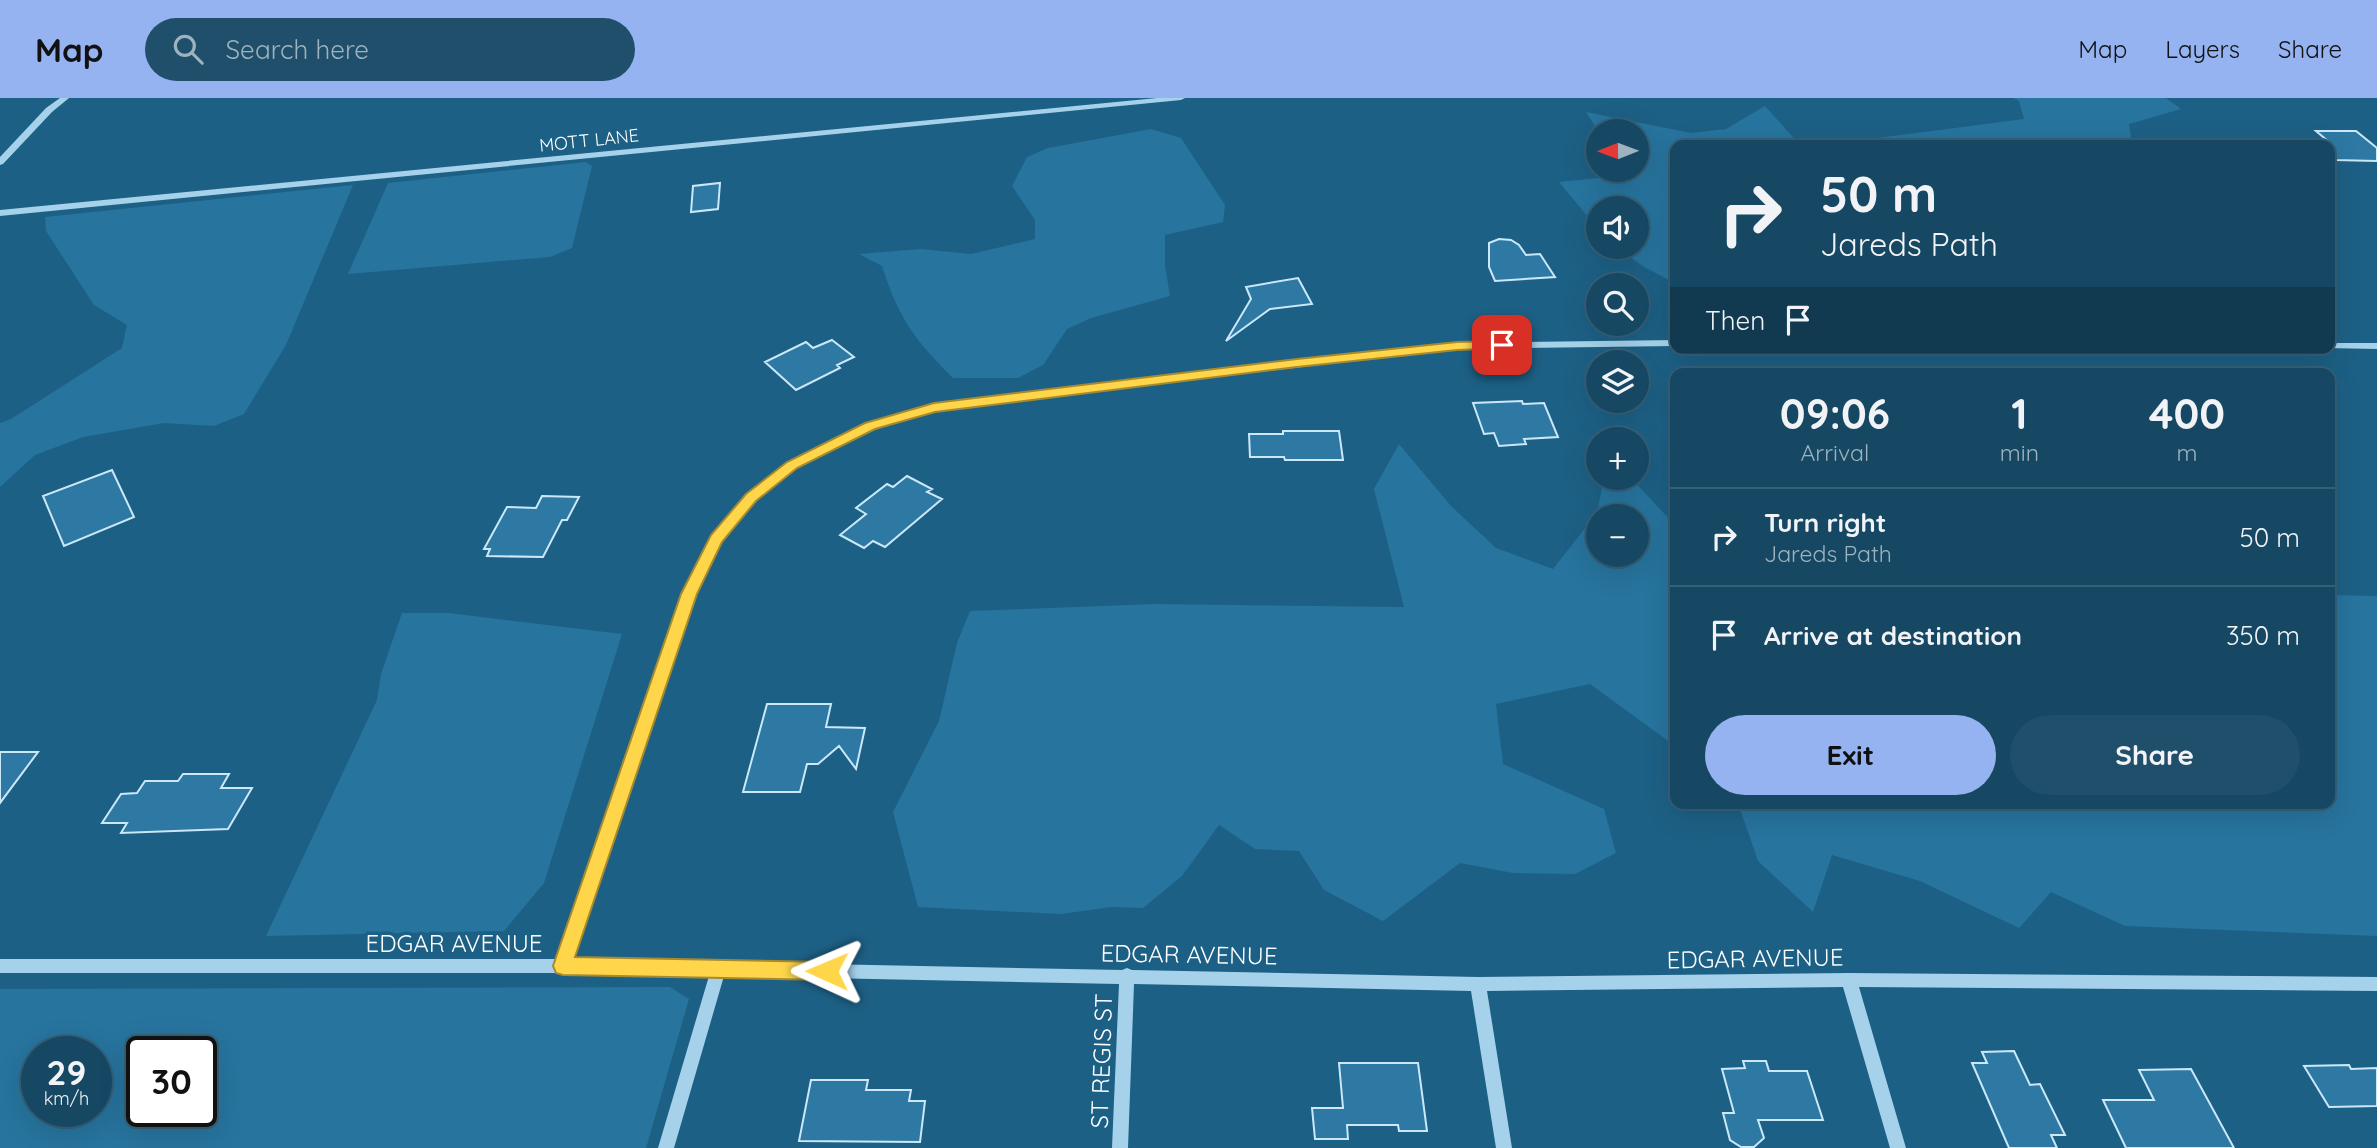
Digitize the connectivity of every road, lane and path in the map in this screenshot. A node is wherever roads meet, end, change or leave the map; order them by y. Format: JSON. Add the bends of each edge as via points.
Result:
{"nodes":[{"id":1,"x":65,"y":98,"type":"edge"},
{"id":2,"x":1181,"y":98,"type":"edge"},
{"id":3,"x":0,"y":162,"type":"edge"},
{"id":4,"x":0,"y":213,"type":"edge"},
{"id":5,"x":1670,"y":342,"type":"edge"},
{"id":6,"x":2335,"y":346,"type":"edge"},
{"id":7,"x":2377,"y":346,"type":"edge"},
{"id":8,"x":0,"y":966,"type":"edge"},
{"id":9,"x":563,"y":966,"type":"junction"},
{"id":10,"x":718,"y":970,"type":"junction"},
{"id":11,"x":1126,"y":975,"type":"junction"},
{"id":12,"x":1849,"y":980,"type":"junction"},
{"id":13,"x":1478,"y":984,"type":"junction"},
{"id":14,"x":2377,"y":984,"type":"edge"},
{"id":15,"x":666,"y":1148,"type":"edge"},
{"id":16,"x":1121,"y":1148,"type":"edge"},
{"id":17,"x":1504,"y":1148,"type":"edge"},
{"id":18,"x":1898,"y":1148,"type":"edge"}],
"edges":[{"from":1,"to":3,"type":"street"},
{"from":2,"to":4,"type":"street","name":"MOTT LANE"},
{"from":5,"to":9,"type":"street","via":[[1457,346],[934,407],[870,426],[792,465],[751,498],[716,539],[689,594]]},
{"from":6,"to":7,"type":"street"},
{"from":8,"to":9,"type":"street","name":"EDGAR AVENUE"},
{"from":9,"to":10,"type":"street","name":"EDGAR AVENUE"},
{"from":10,"to":11,"type":"street","name":"EDGAR AVENUE"},
{"from":10,"to":15,"type":"street"},
{"from":11,"to":13,"type":"street","name":"EDGAR AVENUE"},
{"from":11,"to":16,"type":"street","name":"ST REGIS ST"},
{"from":12,"to":13,"type":"street","name":"EDGAR AVENUE"},
{"from":12,"to":14,"type":"street","name":"EDGAR AVENUE"},
{"from":12,"to":18,"type":"street"},
{"from":13,"to":17,"type":"street"}]}
